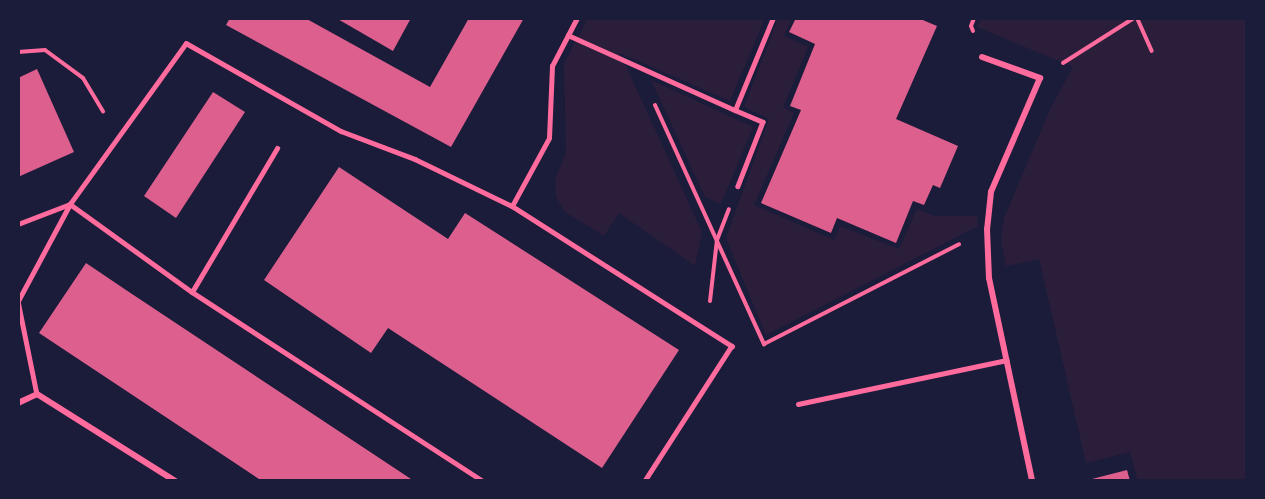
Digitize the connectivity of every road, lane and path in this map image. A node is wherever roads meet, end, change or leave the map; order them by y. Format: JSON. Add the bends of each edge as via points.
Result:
{"nodes":[{"id":1,"x":577,"y":18,"type":"edge"},
{"id":2,"x":773,"y":18,"type":"edge"},
{"id":3,"x":1135,"y":18,"type":"edge"},
{"id":4,"x":568,"y":36,"type":"junction"},
{"id":5,"x":1152,"y":51,"type":"dead end"},
{"id":6,"x":18,"y":52,"type":"edge"},
{"id":7,"x":982,"y":57,"type":"dead end"},
{"id":8,"x":637,"y":67,"type":"junction"},
{"id":9,"x":1040,"y":78,"type":"junction"},
{"id":10,"x":735,"y":110,"type":"junction"},
{"id":11,"x":119,"y":137,"type":"junction"},
{"id":12,"x":277,"y":148,"type":"dead end"},
{"id":13,"x":738,"y":186,"type":"joint"},
{"id":14,"x":70,"y":204,"type":"junction"},
{"id":15,"x":512,"y":206,"type":"junction"},
{"id":16,"x":18,"y":224,"type":"edge"},
{"id":17,"x":987,"y":229,"type":"junction"},
{"id":18,"x":717,"y":240,"type":"junction"},
{"id":19,"x":192,"y":292,"type":"junction"},
{"id":20,"x":18,"y":301,"type":"edge"},
{"id":21,"x":707,"y":330,"type":"junction"},
{"id":22,"x":1006,"y":360,"type":"junction"},
{"id":23,"x":37,"y":394,"type":"junction"},
{"id":24,"x":18,"y":403,"type":"edge"},
{"id":25,"x":798,"y":404,"type":"dead end"},
{"id":26,"x":174,"y":481,"type":"edge"},
{"id":27,"x":483,"y":481,"type":"edge"},
{"id":28,"x":645,"y":481,"type":"edge"},
{"id":29,"x":1032,"y":481,"type":"edge"}],
"edges":[{"from":1,"to":4,"type":"lane"},
{"from":2,"to":10,"type":"lane"},
{"from":3,"to":5,"type":"path"},
{"from":3,"to":9,"type":"path"},
{"from":4,"to":8,"type":"lane"},
{"from":4,"to":15,"type":"lane","via":[[552,66],[549,138]]},
{"from":6,"to":11,"type":"path","via":[[45,50],[83,78]]},
{"from":7,"to":9,"type":"street"},
{"from":8,"to":10,"type":"lane"},
{"from":8,"to":18,"type":"path"},
{"from":9,"to":17,"type":"street","via":[[991,192]]},
{"from":10,"to":13,"type":"lane","via":[[762,122]]},
{"from":11,"to":14,"type":"lane"},
{"from":11,"to":15,"type":"lane","via":[[186,43],[340,131],[415,159]]},
{"from":12,"to":19,"type":"lane"},
{"from":13,"to":18,"type":"path"},
{"from":14,"to":16,"type":"lane"},
{"from":14,"to":19,"type":"lane"},
{"from":14,"to":20,"type":"lane"},
{"from":15,"to":21,"type":"lane"},
{"from":17,"to":18,"type":"path","via":[[764,344]]},
{"from":17,"to":22,"type":"street","via":[[989,278]]},
{"from":18,"to":21,"type":"path"},
{"from":19,"to":27,"type":"lane"},
{"from":20,"to":23,"type":"lane"},
{"from":21,"to":28,"type":"lane","via":[[732,346]]},
{"from":22,"to":25,"type":"lane"},
{"from":22,"to":29,"type":"street"},
{"from":23,"to":24,"type":"street"},
{"from":23,"to":26,"type":"street"}]}
